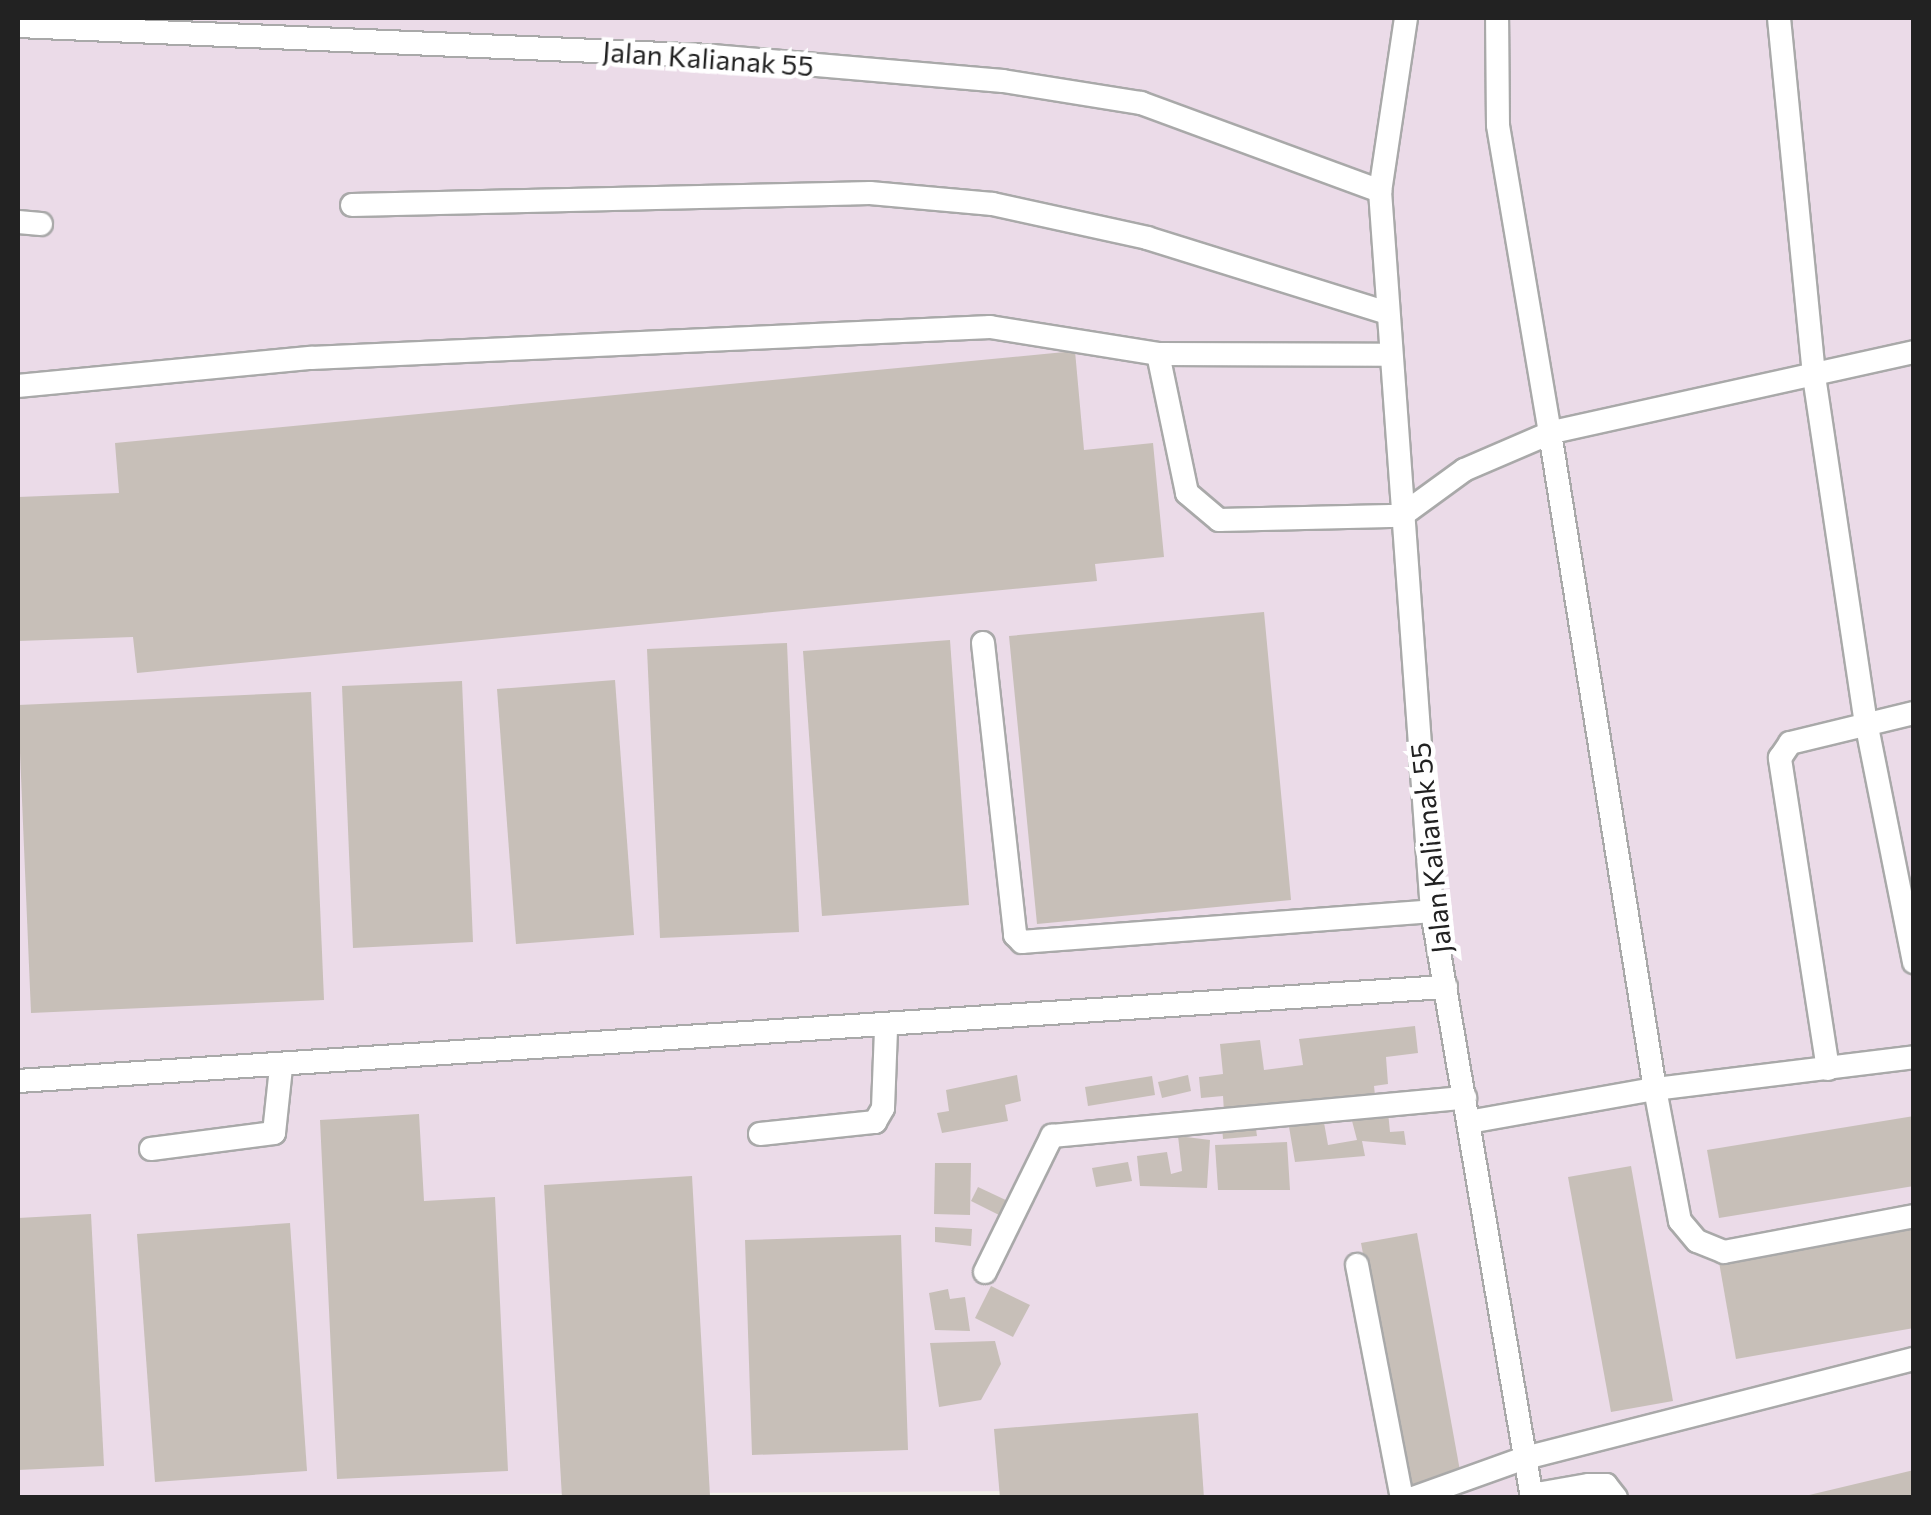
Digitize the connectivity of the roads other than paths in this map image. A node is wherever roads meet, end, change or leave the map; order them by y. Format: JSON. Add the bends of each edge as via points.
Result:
{"nodes":[{"id":1,"x":1406,"y":18,"type":"edge"},
{"id":2,"x":1497,"y":18,"type":"edge"},
{"id":3,"x":1779,"y":18,"type":"edge"},
{"id":4,"x":18,"y":26,"type":"edge"},
{"id":5,"x":1380,"y":192,"type":"junction"},
{"id":6,"x":352,"y":204,"type":"dead end"},
{"id":7,"x":18,"y":222,"type":"edge"},
{"id":8,"x":42,"y":224,"type":"dead end"},
{"id":9,"x":1388,"y":312,"type":"junction"},
{"id":10,"x":1914,"y":352,"type":"edge"},
{"id":11,"x":1158,"y":354,"type":"junction"},
{"id":12,"x":1391,"y":355,"type":"junction"},
{"id":13,"x":1814,"y":376,"type":"junction"},
{"id":14,"x":18,"y":386,"type":"edge"},
{"id":15,"x":1550,"y":432,"type":"junction"},
{"id":16,"x":1401,"y":516,"type":"junction"},
{"id":17,"x":983,"y":643,"type":"dead end"},
{"id":18,"x":1914,"y":713,"type":"edge"},
{"id":19,"x":1866,"y":722,"type":"junction"},
{"id":20,"x":1432,"y":912,"type":"junction"},
{"id":21,"x":1914,"y":962,"type":"edge"},
{"id":22,"x":1446,"y":987,"type":"junction"},
{"id":23,"x":886,"y":1029,"type":"junction"},
{"id":24,"x":1914,"y":1057,"type":"edge"},
{"id":25,"x":281,"y":1067,"type":"junction"},
{"id":26,"x":1828,"y":1069,"type":"junction"},
{"id":27,"x":18,"y":1082,"type":"edge"},
{"id":28,"x":1656,"y":1089,"type":"junction"},
{"id":29,"x":1465,"y":1098,"type":"junction"},
{"id":30,"x":1469,"y":1122,"type":"junction"},
{"id":31,"x":760,"y":1134,"type":"dead end"},
{"id":32,"x":150,"y":1149,"type":"dead end"},
{"id":33,"x":1914,"y":1216,"type":"edge"},
{"id":34,"x":1356,"y":1265,"type":"dead end"},
{"id":35,"x":985,"y":1272,"type":"dead end"},
{"id":36,"x":1914,"y":1359,"type":"edge"},
{"id":37,"x":1525,"y":1458,"type":"junction"},
{"id":38,"x":1531,"y":1496,"type":"edge"},
{"id":39,"x":1402,"y":1498,"type":"edge"},
{"id":40,"x":1413,"y":1498,"type":"edge"},
{"id":41,"x":1616,"y":1498,"type":"edge"}],
"edges":[{"from":1,"to":5,"type":"lane","name":"Jalan Kalianak 55"},
{"from":2,"to":15,"type":"lane","via":[[1498,125]]},
{"from":3,"to":13,"type":"lane"},
{"from":4,"to":5,"type":"lane","name":"Jalan Kalianak 55","via":[[712,56],[1003,81],[1141,103]]},
{"from":5,"to":9,"type":"lane","name":"Jalan Kalianak 55"},
{"from":6,"to":9,"type":"lane","via":[[870,193],[993,204],[1147,238]]},
{"from":7,"to":8,"type":"lane"},
{"from":9,"to":12,"type":"lane","name":"Jalan Kalianak 55"},
{"from":10,"to":13,"type":"lane"},
{"from":11,"to":12,"type":"lane"},
{"from":11,"to":14,"type":"lane","via":[[990,327],[311,358]]},
{"from":11,"to":16,"type":"lane","via":[[1187,492],[1199,511],[1219,520]]},
{"from":12,"to":16,"type":"lane","name":"Jalan Kalianak 55"},
{"from":13,"to":15,"type":"lane"},
{"from":13,"to":19,"type":"lane"},
{"from":15,"to":16,"type":"lane","via":[[1464,470]]},
{"from":15,"to":28,"type":"lane"},
{"from":16,"to":20,"type":"lane","name":"Jalan Kalianak 55"},
{"from":17,"to":20,"type":"lane","via":[[1015,935],[1022,942]]},
{"from":18,"to":19,"type":"lane"},
{"from":19,"to":21,"type":"lane"},
{"from":19,"to":26,"type":"lane","via":[[1790,743],[1780,758]]},
{"from":20,"to":22,"type":"lane","name":"Jalan Kalianak 55"},
{"from":22,"to":23,"type":"lane"},
{"from":22,"to":29,"type":"lane","name":"Jalan Kalianak 55"},
{"from":23,"to":25,"type":"lane"},
{"from":23,"to":31,"type":"lane","via":[[883,1108],[875,1122]]},
{"from":24,"to":26,"type":"lane"},
{"from":25,"to":27,"type":"lane"},
{"from":25,"to":32,"type":"lane","via":[[274,1133]]},
{"from":26,"to":28,"type":"lane"},
{"from":28,"to":30,"type":"lane"},
{"from":28,"to":33,"type":"lane","via":[[1680,1221],[1697,1241],[1724,1252]]},
{"from":29,"to":30,"type":"lane","name":"Jalan Kalianak 55"},
{"from":29,"to":35,"type":"lane","via":[[1052,1136]]},
{"from":30,"to":37,"type":"lane","name":"Jalan Kalianak 55"},
{"from":34,"to":39,"type":"lane"},
{"from":36,"to":37,"type":"lane"},
{"from":37,"to":38,"type":"lane","name":"Jalan Kalianak 55"},
{"from":37,"to":40,"type":"lane"},
{"from":38,"to":41,"type":"lane","via":[[1589,1484],[1606,1486]]}]}
